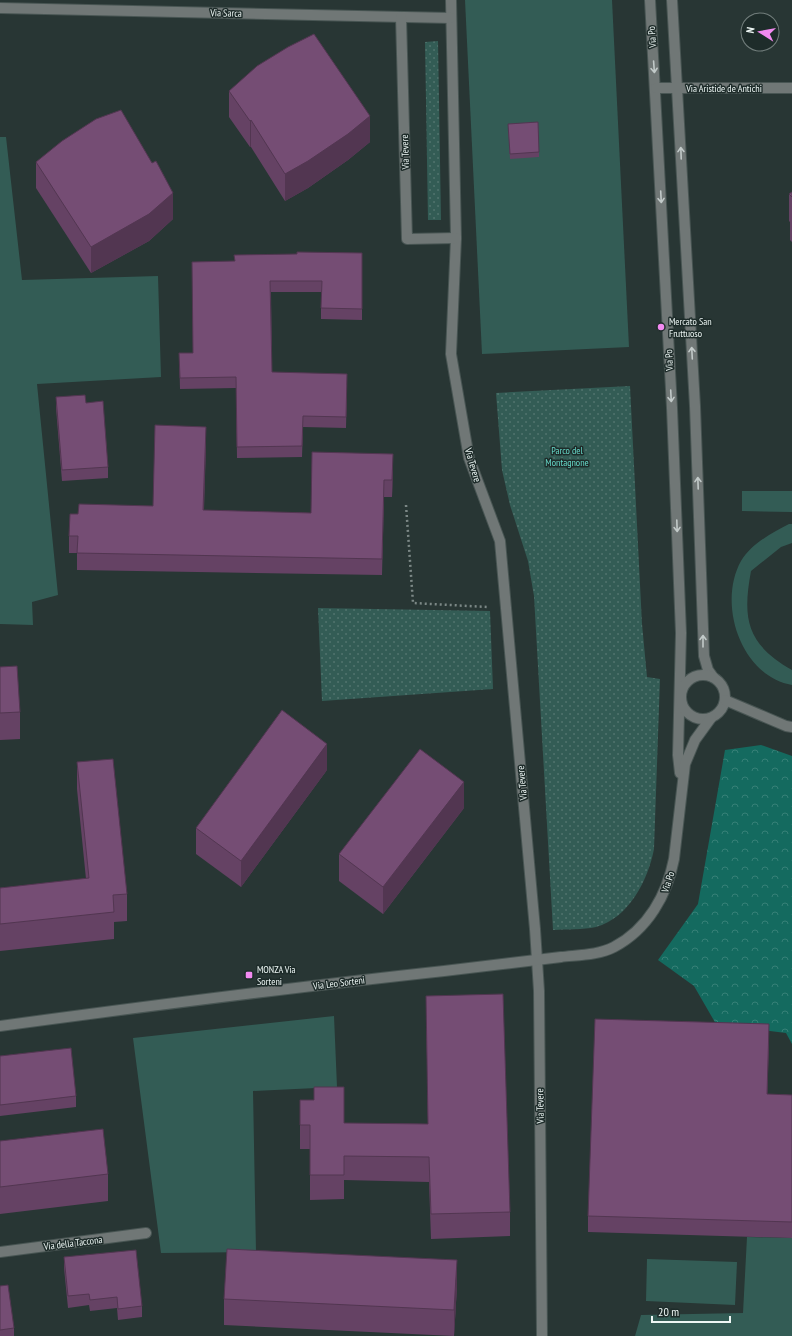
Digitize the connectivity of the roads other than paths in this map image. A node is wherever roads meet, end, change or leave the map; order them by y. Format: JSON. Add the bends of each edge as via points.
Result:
{"nodes":[{"id":1,"x":451,"y":0,"type":"edge"},
{"id":2,"x":650,"y":0,"type":"edge"},
{"id":3,"x":672,"y":0,"type":"edge"},
{"id":4,"x":0,"y":8,"type":"edge"},
{"id":5,"x":401,"y":17,"type":"junction"},
{"id":6,"x":451,"y":18,"type":"junction"},
{"id":7,"x":656,"y":88,"type":"junction"},
{"id":8,"x":679,"y":88,"type":"junction"},
{"id":9,"x":792,"y":88,"type":"edge"},
{"id":10,"x":456,"y":238,"type":"junction"},
{"id":11,"x":713,"y":678,"type":"junction"},
{"id":12,"x":681,"y":697,"type":"junction"},
{"id":13,"x":724,"y":700,"type":"junction"},
{"id":14,"x":711,"y":718,"type":"junction"},
{"id":15,"x":792,"y":727,"type":"edge"},
{"id":16,"x":681,"y":789,"type":"junction"},
{"id":17,"x":607,"y":950,"type":"joint"},
{"id":18,"x":537,"y":960,"type":"junction"},
{"id":19,"x":0,"y":1026,"type":"edge"},
{"id":20,"x":146,"y":1233,"type":"dead end"},
{"id":21,"x":0,"y":1252,"type":"edge"},
{"id":22,"x":542,"y":1336,"type":"edge"}],
"edges":[{"from":1,"to":6,"type":"street","name":"Via Tevere"},
{"from":2,"to":7,"type":"street","name":"Via Po","one_way":true},
{"from":3,"to":8,"type":"street"},
{"from":4,"to":5,"type":"street","name":"Via Sarca"},
{"from":5,"to":6,"type":"street","name":"Via Sarca"},
{"from":5,"to":10,"type":"street","name":"Via Tevere","via":[[408,239]]},
{"from":6,"to":10,"type":"street","name":"Via Tevere"},
{"from":7,"to":8,"type":"street","name":"Via Aristide de Antichi"},
{"from":7,"to":12,"type":"street","name":"Via Po","one_way":true,"via":[[673,423]]},
{"from":8,"to":9,"type":"street","name":"Via Aristide de Antichi"},
{"from":11,"to":8,"type":"street","one_way":true,"via":[[704,656],[695,406]]},
{"from":10,"to":18,"type":"street","name":"Via Tevere","via":[[451,354],[469,458],[500,541]]},
{"from":11,"to":12,"type":"street","via":[[703,675],[692,678],[684,685]]},
{"from":11,"to":13,"type":"street","via":[[724,690]]},
{"from":12,"to":14,"type":"street","via":[[683,706],[689,714],[701,719]]},
{"from":12,"to":16,"type":"street","name":"Via Po","via":[[678,755]]},
{"from":13,"to":14,"type":"street","via":[[719,712]]},
{"from":13,"to":15,"type":"street"},
{"from":14,"to":16,"type":"street","via":[[689,752]]},
{"from":16,"to":17,"type":"street","name":"Via Po","via":[[672,873],[662,900],[645,922],[622,942]]},
{"from":17,"to":18,"type":"street","name":"Via Leo Sorteni"},
{"from":18,"to":19,"type":"street","name":"Via Leo Sorteni"},
{"from":18,"to":22,"type":"street","name":"Via Tevere"},
{"from":20,"to":21,"type":"street","name":"Via della Taccona"}]}
